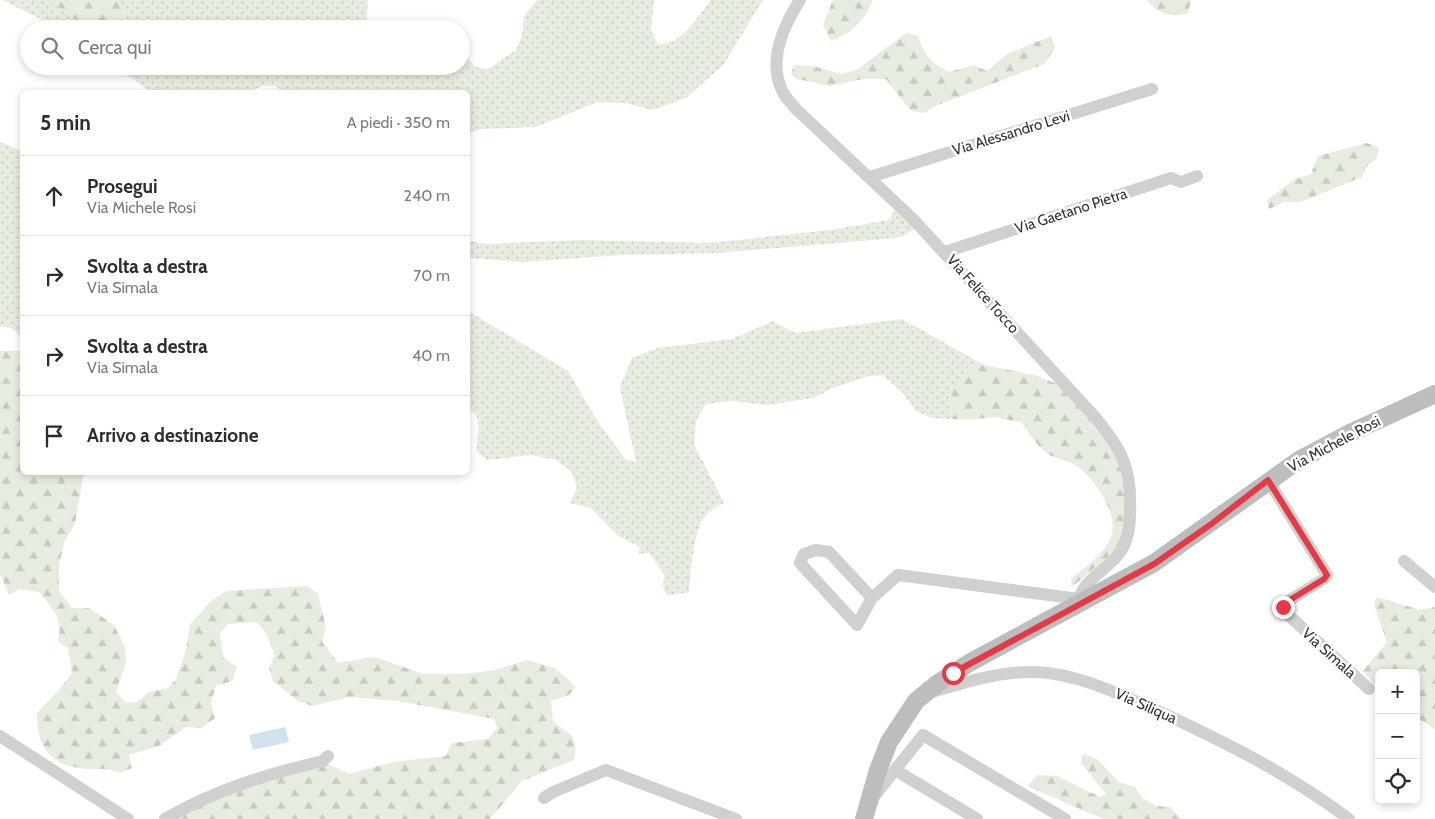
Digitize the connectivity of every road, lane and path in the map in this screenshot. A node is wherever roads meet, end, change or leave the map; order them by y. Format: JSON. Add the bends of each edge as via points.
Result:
{"nodes":[{"id":1,"x":800,"y":0,"type":"edge"},
{"id":2,"x":1152,"y":89,"type":"dead end"},
{"id":3,"x":1196,"y":176,"type":"dead end"},
{"id":4,"x":870,"y":177,"type":"junction"},
{"id":5,"x":945,"y":252,"type":"junction"},
{"id":6,"x":1435,"y":394,"type":"edge"},
{"id":7,"x":1268,"y":480,"type":"junction"},
{"id":8,"x":1404,"y":561,"type":"dead end"},
{"id":9,"x":1435,"y":587,"type":"edge"},
{"id":10,"x":872,"y":598,"type":"junction"},
{"id":11,"x":1079,"y":602,"type":"junction"},
{"id":12,"x":1369,"y":689,"type":"dead end"},
{"id":13,"x":923,"y":695,"type":"junction"},
{"id":14,"x":0,"y":736,"type":"edge"},
{"id":15,"x":328,"y":756,"type":"dead end"},
{"id":16,"x":895,"y":770,"type":"junction"},
{"id":17,"x":544,"y":798,"type":"dead end"},
{"id":18,"x":865,"y":812,"type":"edge"},
{"id":19,"x":128,"y":819,"type":"edge"},
{"id":20,"x":165,"y":819,"type":"edge"},
{"id":21,"x":736,"y":819,"type":"edge"},
{"id":22,"x":977,"y":819,"type":"edge"},
{"id":23,"x":1065,"y":819,"type":"edge"},
{"id":24,"x":1349,"y":819,"type":"edge"}],
"edges":[{"from":1,"to":4,"type":"street","name":"Via Felice Tocco","via":[[780,42],[776,66],[778,83],[797,110]]},
{"from":2,"to":4,"type":"street","name":"Via Alessandro Levi"},
{"from":3,"to":5,"type":"street","name":"Via Gaetano Pietra","via":[[1180,182],[1171,178]]},
{"from":4,"to":5,"type":"street","name":"Via Felice Tocco"},
{"from":5,"to":11,"type":"street","name":"Via Felice Tocco","via":[[1095,417],[1127,467],[1131,488],[1126,542],[1115,559],[1082,590]]},
{"from":6,"to":7,"type":"street","name":"Via Michele Rosi","via":[[1350,433]]},
{"from":7,"to":11,"type":"street","name":"Via Michele Rosi","via":[[1154,564]]},
{"from":7,"to":12,"type":"street","name":"Via Simala","via":[[1327,575],[1285,603],[1284,613]]},
{"from":8,"to":9,"type":"street"},
{"from":10,"to":10,"type":"street","via":[[858,626],[800,563],[804,554],[816,550],[829,552]]},
{"from":10,"to":11,"type":"street","via":[[898,575]]},
{"from":11,"to":13,"type":"street","name":"Via Michele Rosi","via":[[961,668]]},
{"from":13,"to":18,"type":"street","name":"Via Michele Rosi","via":[[889,742]]},
{"from":13,"to":24,"type":"street","name":"Via Siliqua","via":[[983,678],[1016,673],[1048,674],[1085,681],[1242,751],[1289,777]]},
{"from":14,"to":19,"type":"street"},
{"from":15,"to":20,"type":"street","via":[[323,761],[248,780],[196,801]]},
{"from":16,"to":18,"type":"street"},
{"from":16,"to":22,"type":"street"},
{"from":16,"to":23,"type":"street","via":[[923,736]]},
{"from":17,"to":21,"type":"street","via":[[606,770]]}]}
